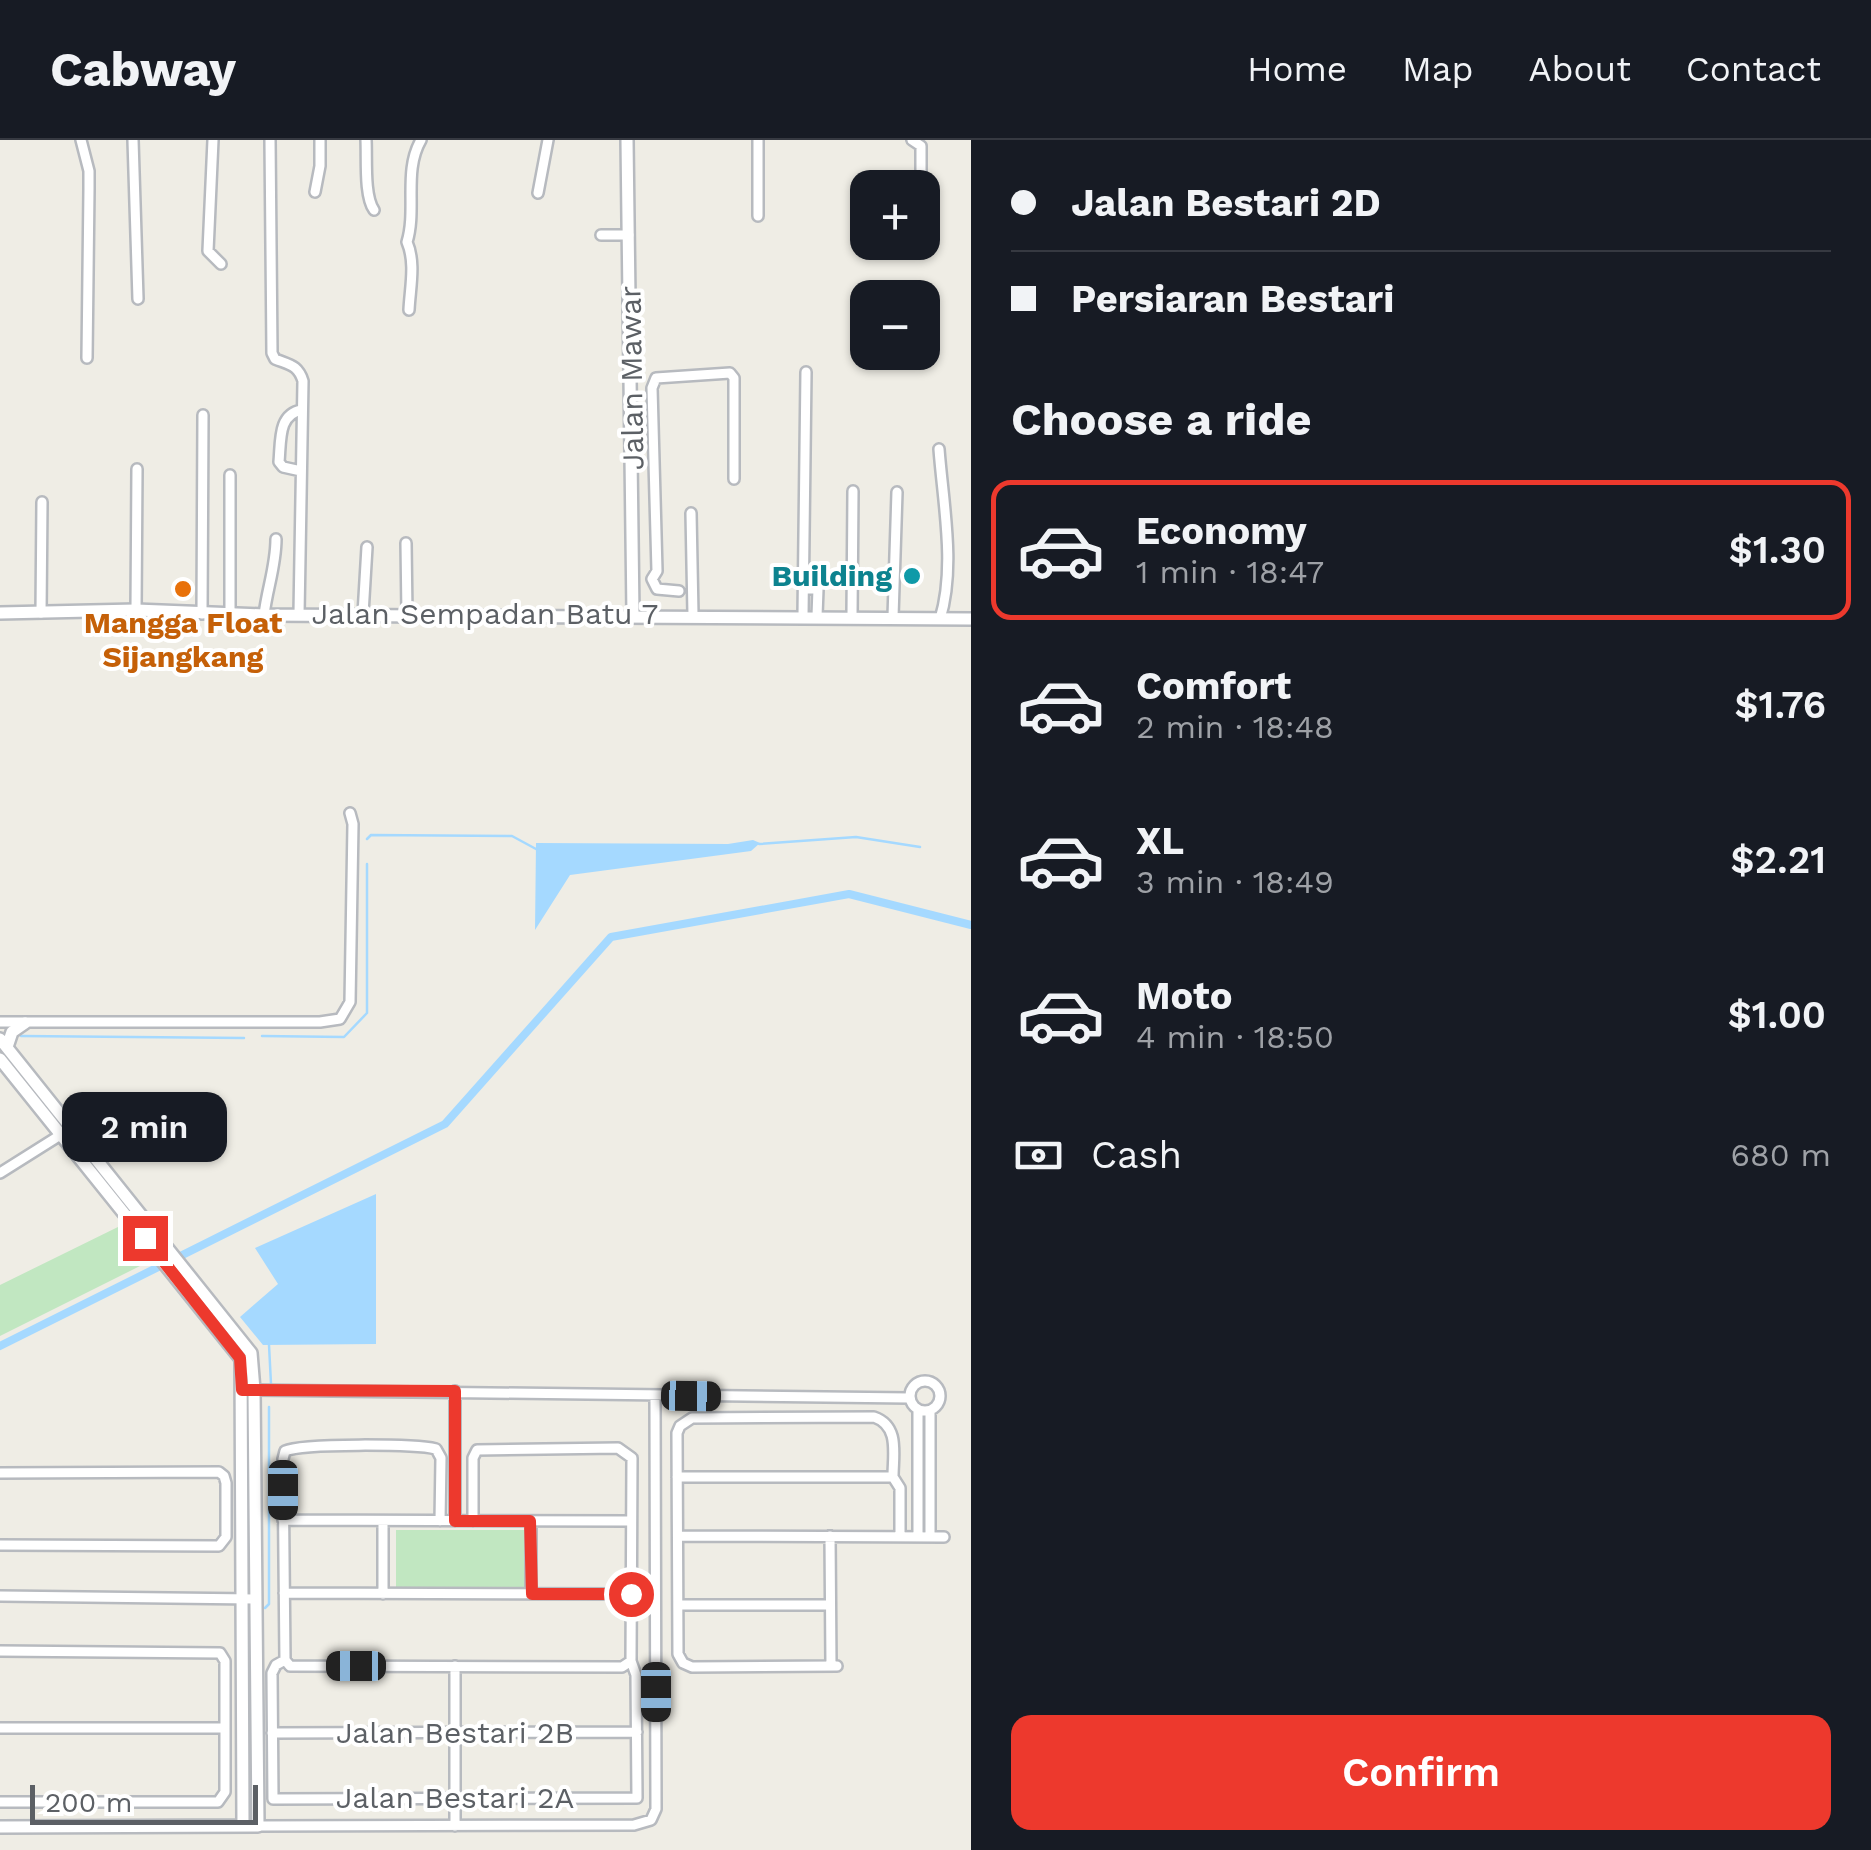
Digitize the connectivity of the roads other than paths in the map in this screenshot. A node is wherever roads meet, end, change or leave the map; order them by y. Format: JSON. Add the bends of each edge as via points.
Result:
{"nodes":[{"id":1,"x":80,"y":140,"type":"edge"},
{"id":2,"x":133,"y":140,"type":"edge"},
{"id":3,"x":213,"y":140,"type":"edge"},
{"id":4,"x":270,"y":140,"type":"edge"},
{"id":5,"x":320,"y":140,"type":"edge"},
{"id":6,"x":366,"y":140,"type":"edge"},
{"id":7,"x":421,"y":140,"type":"edge"},
{"id":8,"x":548,"y":140,"type":"edge"},
{"id":9,"x":627,"y":140,"type":"edge"},
{"id":10,"x":758,"y":140,"type":"edge"},
{"id":11,"x":912,"y":140,"type":"edge"},
{"id":12,"x":920,"y":170,"type":"edge"},
{"id":13,"x":315,"y":192,"type":"dead end"},
{"id":14,"x":538,"y":193,"type":"dead end"},
{"id":15,"x":374,"y":210,"type":"dead end"},
{"id":16,"x":758,"y":216,"type":"dead end"},
{"id":17,"x":600,"y":235,"type":"dead end"},
{"id":18,"x":629,"y":235,"type":"junction"},
{"id":19,"x":221,"y":264,"type":"dead end"},
{"id":20,"x":138,"y":298,"type":"dead end"},
{"id":21,"x":409,"y":310,"type":"dead end"},
{"id":22,"x":87,"y":358,"type":"dead end"},
{"id":23,"x":806,"y":372,"type":"dead end"},
{"id":24,"x":302,"y":410,"type":"junction"},
{"id":25,"x":203,"y":415,"type":"dead end"},
{"id":26,"x":939,"y":449,"type":"dead end"},
{"id":27,"x":136,"y":470,"type":"dead end"},
{"id":28,"x":300,"y":470,"type":"junction"},
{"id":29,"x":230,"y":475,"type":"dead end"},
{"id":30,"x":734,"y":480,"type":"dead end"},
{"id":31,"x":656,"y":484,"type":"junction"},
{"id":32,"x":634,"y":486,"type":"junction"},
{"id":33,"x":852,"y":491,"type":"dead end"},
{"id":34,"x":897,"y":492,"type":"dead end"},
{"id":35,"x":42,"y":502,"type":"dead end"},
{"id":36,"x":691,"y":513,"type":"dead end"},
{"id":37,"x":276,"y":539,"type":"dead end"},
{"id":38,"x":406,"y":543,"type":"dead end"},
{"id":39,"x":366,"y":546,"type":"dead end"},
{"id":40,"x":803,"y":589,"type":"junction"},
{"id":41,"x":679,"y":591,"type":"dead end"},
{"id":42,"x":136,"y":610,"type":"junction"},
{"id":43,"x":0,"y":613,"type":"edge"},
{"id":44,"x":42,"y":613,"type":"junction"},
{"id":45,"x":202,"y":614,"type":"junction"},
{"id":46,"x":299,"y":614,"type":"junction"},
{"id":47,"x":363,"y":614,"type":"junction"},
{"id":48,"x":407,"y":614,"type":"junction"},
{"id":49,"x":230,"y":615,"type":"junction"},
{"id":50,"x":264,"y":615,"type":"junction"},
{"id":51,"x":633,"y":615,"type":"junction"},
{"id":52,"x":693,"y":615,"type":"junction"},
{"id":53,"x":802,"y":616,"type":"junction"},
{"id":54,"x":818,"y":616,"type":"junction"},
{"id":55,"x":852,"y":616,"type":"junction"},
{"id":56,"x":893,"y":617,"type":"junction"},
{"id":57,"x":940,"y":619,"type":"junction"},
{"id":58,"x":971,"y":619,"type":"edge"},
{"id":59,"x":350,"y":813,"type":"dead end"},
{"id":60,"x":0,"y":1022,"type":"edge"},
{"id":61,"x":25,"y":1022,"type":"junction"},
{"id":62,"x":4,"y":1043,"type":"edge"},
{"id":63,"x":0,"y":1059,"type":"edge"},
{"id":64,"x":62,"y":1134,"type":"junction"},
{"id":65,"x":0,"y":1173,"type":"edge"},
{"id":66,"x":160,"y":1248,"type":"junction"},
{"id":67,"x":248,"y":1390,"type":"junction"},
{"id":68,"x":455,"y":1391,"type":"junction"},
{"id":69,"x":654,"y":1396,"type":"junction"},
{"id":70,"x":909,"y":1398,"type":"junction"},
{"id":71,"x":918,"y":1410,"type":"junction"},
{"id":72,"x":930,"y":1410,"type":"junction"},
{"id":73,"x":0,"y":1473,"type":"edge"},
{"id":74,"x":678,"y":1477,"type":"junction"},
{"id":75,"x":894,"y":1477,"type":"junction"},
{"id":76,"x":283,"y":1520,"type":"junction"},
{"id":77,"x":383,"y":1521,"type":"junction"},
{"id":78,"x":440,"y":1521,"type":"junction"},
{"id":79,"x":455,"y":1521,"type":"junction"},
{"id":80,"x":473,"y":1521,"type":"junction"},
{"id":81,"x":530,"y":1521,"type":"junction"},
{"id":82,"x":631,"y":1522,"type":"junction"},
{"id":83,"x":678,"y":1536,"type":"junction"},
{"id":84,"x":830,"y":1536,"type":"junction"},
{"id":85,"x":900,"y":1536,"type":"junction"},
{"id":86,"x":924,"y":1537,"type":"junction"},
{"id":87,"x":944,"y":1537,"type":"dead end"},
{"id":88,"x":0,"y":1545,"type":"edge"},
{"id":89,"x":284,"y":1594,"type":"junction"},
{"id":90,"x":383,"y":1594,"type":"junction"},
{"id":91,"x":532,"y":1594,"type":"junction"},
{"id":92,"x":631,"y":1594,"type":"junction"},
{"id":93,"x":0,"y":1596,"type":"edge"},
{"id":94,"x":248,"y":1599,"type":"junction"},
{"id":95,"x":678,"y":1605,"type":"junction"},
{"id":96,"x":830,"y":1605,"type":"junction"},
{"id":97,"x":0,"y":1651,"type":"edge"},
{"id":98,"x":285,"y":1660,"type":"junction"},
{"id":99,"x":631,"y":1661,"type":"junction"},
{"id":100,"x":454,"y":1666,"type":"junction"},
{"id":101,"x":0,"y":1728,"type":"edge"},
{"id":102,"x":225,"y":1728,"type":"junction"},
{"id":103,"x":455,"y":1732,"type":"junction"},
{"id":104,"x":637,"y":1732,"type":"junction"},
{"id":105,"x":272,"y":1733,"type":"junction"},
{"id":106,"x":455,"y":1798,"type":"junction"},
{"id":107,"x":0,"y":1802,"type":"edge"},
{"id":108,"x":243,"y":1826,"type":"junction"},
{"id":109,"x":258,"y":1826,"type":"junction"},
{"id":110,"x":455,"y":1826,"type":"junction"},
{"id":111,"x":0,"y":1827,"type":"edge"}],
"edges":[{"from":1,"to":22,"type":"street","via":[[89,189]]},
{"from":2,"to":20,"type":"street"},
{"from":3,"to":19,"type":"street","via":[[208,251]]},
{"from":4,"to":24,"type":"street","via":[[272,353],[300,370]]},
{"from":5,"to":13,"type":"street"},
{"from":6,"to":15,"type":"street","via":[[367,197]]},
{"from":7,"to":21,"type":"street","via":[[414,151],[407,242]]},
{"from":8,"to":14,"type":"street"},
{"from":9,"to":18,"type":"street","name":"Jalan Mawar"},
{"from":10,"to":16,"type":"street"},
{"from":11,"to":12,"type":"street","via":[[921,146]]},
{"from":17,"to":18,"type":"street"},
{"from":18,"to":32,"type":"street","name":"Jalan Mawar"},
{"from":23,"to":40,"type":"street"},
{"from":24,"to":28,"type":"street"},
{"from":24,"to":28,"type":"street","via":[[284,419],[279,462]]},
{"from":25,"to":45,"type":"street"},
{"from":26,"to":57,"type":"street","via":[[946,558]]},
{"from":27,"to":42,"type":"street"},
{"from":28,"to":46,"type":"street"},
{"from":29,"to":49,"type":"street"},
{"from":30,"to":31,"type":"street","via":[[734,378],[690,374],[654,380]]},
{"from":31,"to":32,"type":"street"},
{"from":31,"to":41,"type":"street","via":[[652,579],[657,589]]},
{"from":32,"to":51,"type":"street","name":"Jalan Mawar"},
{"from":33,"to":55,"type":"street"},
{"from":34,"to":56,"type":"street"},
{"from":35,"to":44,"type":"street"},
{"from":36,"to":52,"type":"street"},
{"from":37,"to":50,"type":"street"},
{"from":38,"to":48,"type":"street"},
{"from":39,"to":47,"type":"street"},
{"from":40,"to":53,"type":"street"},
{"from":40,"to":54,"type":"street","via":[[818,589]]},
{"from":42,"to":44,"type":"street","name":"Jalan Sempadan Batu 7"},
{"from":42,"to":45,"type":"street","name":"Jalan Sempadan Batu 7"},
{"from":43,"to":44,"type":"street","name":"Jalan Sempadan Batu 7"},
{"from":45,"to":49,"type":"street","name":"Jalan Sempadan Batu 7"},
{"from":46,"to":47,"type":"street","name":"Jalan Sempadan Batu 7"},
{"from":46,"to":50,"type":"street","name":"Jalan Sempadan Batu 7"},
{"from":47,"to":48,"type":"street","name":"Jalan Sempadan Batu 7"},
{"from":48,"to":51,"type":"street","name":"Jalan Sempadan Batu 7"},
{"from":49,"to":50,"type":"street","name":"Jalan Sempadan Batu 7"},
{"from":51,"to":52,"type":"street","name":"Jalan Sempadan Batu 7"},
{"from":52,"to":53,"type":"street","name":"Jalan Sempadan Batu 7"},
{"from":53,"to":54,"type":"street","name":"Jalan Sempadan Batu 7"},
{"from":54,"to":55,"type":"street","name":"Jalan Sempadan Batu 7"},
{"from":55,"to":56,"type":"street","name":"Jalan Sempadan Batu 7"},
{"from":56,"to":57,"type":"street","name":"Jalan Sempadan Batu 7"},
{"from":57,"to":58,"type":"street","name":"Jalan Sempadan Batu 7"},
{"from":59,"to":61,"type":"street","via":[[353,943],[350,1002],[340,1019]]},
{"from":60,"to":61,"type":"street"},
{"from":61,"to":62,"type":"street"},
{"from":62,"to":66,"type":"street"},
{"from":63,"to":64,"type":"street"},
{"from":64,"to":65,"type":"street"},
{"from":64,"to":66,"type":"street"},
{"from":66,"to":67,"type":"street","via":[[240,1358]]},
{"from":67,"to":68,"type":"street"},
{"from":67,"to":94,"type":"street"},
{"from":68,"to":69,"type":"street"},
{"from":68,"to":79,"type":"street"},
{"from":69,"to":70,"type":"street"},
{"from":69,"to":110,"type":"street","via":[[656,1815],[634,1825]]},
{"from":70,"to":71,"type":"street"},
{"from":70,"to":72,"type":"street","via":[[913,1385],[932,1382],[940,1401]]},
{"from":71,"to":72,"type":"street"},
{"from":71,"to":86,"type":"street"},
{"from":72,"to":86,"type":"street"},
{"from":73,"to":88,"type":"street","via":[[212,1472],[224,1476],[226,1537],[219,1546]]},
{"from":74,"to":75,"type":"street"},
{"from":74,"to":75,"type":"street","via":[[677,1434],[685,1420],[838,1417],[874,1417],[889,1425]]},
{"from":74,"to":83,"type":"street"},
{"from":75,"to":85,"type":"street"},
{"from":76,"to":77,"type":"street"},
{"from":76,"to":78,"type":"street","via":[[283,1459],[292,1448],[436,1449]]},
{"from":76,"to":89,"type":"street"},
{"from":77,"to":78,"type":"street"},
{"from":77,"to":90,"type":"street"},
{"from":78,"to":79,"type":"street"},
{"from":79,"to":80,"type":"street"},
{"from":80,"to":81,"type":"street"},
{"from":80,"to":82,"type":"street","via":[[478,1450],[618,1448],[632,1458]]},
{"from":81,"to":82,"type":"street"},
{"from":81,"to":91,"type":"street"},
{"from":82,"to":92,"type":"street"},
{"from":83,"to":84,"type":"street"},
{"from":83,"to":95,"type":"street"},
{"from":84,"to":85,"type":"street"},
{"from":84,"to":96,"type":"street"},
{"from":85,"to":86,"type":"street"},
{"from":86,"to":87,"type":"street"},
{"from":89,"to":90,"type":"street"},
{"from":89,"to":98,"type":"street"},
{"from":90,"to":91,"type":"street"},
{"from":91,"to":92,"type":"street"},
{"from":92,"to":99,"type":"street"},
{"from":93,"to":94,"type":"street"},
{"from":94,"to":108,"type":"street"},
{"from":94,"to":109,"type":"street"},
{"from":95,"to":96,"type":"street"},
{"from":95,"to":96,"type":"street","via":[[678,1654],[692,1667],[834,1666]]},
{"from":97,"to":102,"type":"street","via":[[216,1651],[225,1661]]},
{"from":98,"to":100,"type":"street","via":[[290,1666]]},
{"from":98,"to":105,"type":"street","via":[[272,1673]]},
{"from":99,"to":100,"type":"street","via":[[622,1667]]},
{"from":99,"to":104,"type":"street"},
{"from":100,"to":103,"type":"street"},
{"from":101,"to":102,"type":"street"},
{"from":102,"to":107,"type":"street","via":[[222,1800]]},
{"from":103,"to":104,"type":"street","name":"Jalan Bestari 2B"},
{"from":103,"to":105,"type":"street","name":"Jalan Bestari 2B"},
{"from":103,"to":106,"type":"street"},
{"from":104,"to":106,"type":"street","name":"Jalan Bestari 2A","via":[[637,1798]]},
{"from":105,"to":106,"type":"street","name":"Jalan Bestari 2A","via":[[273,1798]]},
{"from":106,"to":110,"type":"street"},
{"from":108,"to":109,"type":"street"},
{"from":108,"to":111,"type":"street"},
{"from":109,"to":110,"type":"street"}]}
